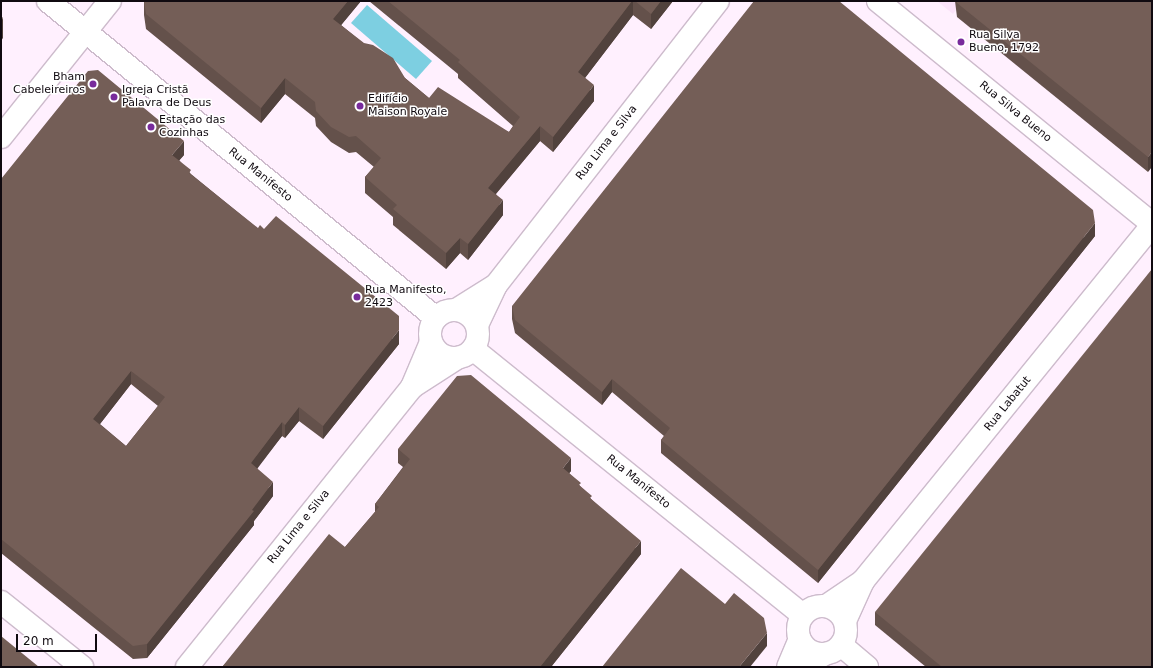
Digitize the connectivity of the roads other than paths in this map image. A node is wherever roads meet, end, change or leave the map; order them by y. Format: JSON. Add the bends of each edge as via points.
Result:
{"nodes":[{"id":1,"x":48,"y":1,"type":"edge"},
{"id":2,"x":110,"y":1,"type":"edge"},
{"id":3,"x":718,"y":1,"type":"edge"},
{"id":4,"x":878,"y":1,"type":"edge"},
{"id":5,"x":86,"y":32,"type":"junction"},
{"id":6,"x":1,"y":137,"type":"edge"},
{"id":7,"x":1152,"y":225,"type":"edge"},
{"id":8,"x":496,"y":285,"type":"junction"},
{"id":9,"x":456,"y":310,"type":"junction"},
{"id":10,"x":436,"y":318,"type":"junction"},
{"id":11,"x":477,"y":325,"type":"junction"},
{"id":12,"x":432,"y":342,"type":"junction"},
{"id":13,"x":465,"y":353,"type":"junction"},
{"id":14,"x":412,"y":387,"type":"junction"},
{"id":15,"x":863,"y":582,"type":"junction"},
{"id":16,"x":1,"y":602,"type":"edge"},
{"id":17,"x":826,"y":606,"type":"junction"},
{"id":18,"x":803,"y":615,"type":"junction"},
{"id":19,"x":845,"y":621,"type":"junction"},
{"id":20,"x":800,"y":639,"type":"junction"},
{"id":21,"x":833,"y":650,"type":"junction"},
{"id":22,"x":82,"y":667,"type":"edge"},
{"id":23,"x":187,"y":667,"type":"edge"},
{"id":24,"x":788,"y":667,"type":"edge"},
{"id":25,"x":804,"y":667,"type":"edge"},
{"id":26,"x":867,"y":667,"type":"edge"}],
"edges":[{"from":1,"to":5,"type":"street","name":"Rua Manifesto"},
{"from":2,"to":5,"type":"street"},
{"from":3,"to":8,"type":"street","name":"Rua Lima e Silva"},
{"from":4,"to":7,"type":"street","name":"Rua Silva Bueno"},
{"from":5,"to":6,"type":"street"},
{"from":5,"to":10,"type":"street","name":"Rua Manifesto"},
{"from":7,"to":15,"type":"street","name":"Rua Labatut"},
{"from":8,"to":9,"type":"street","name":"Rua Lima e Silva"},
{"from":8,"to":11,"type":"street","name":"Rua Lima e Silva"},
{"from":9,"to":10,"type":"street","via":[[448,310]]},
{"from":9,"to":11,"type":"street","via":[[468,314]]},
{"from":10,"to":12,"type":"street","via":[[430,330]]},
{"from":11,"to":13,"type":"street","via":[[477,341]]},
{"from":12,"to":13,"type":"street","via":[[435,350],[442,354]]},
{"from":12,"to":14,"type":"street","name":"Rua Lima e Silva"},
{"from":13,"to":14,"type":"street","name":"Rua Lima e Silva"},
{"from":13,"to":18,"type":"street","name":"Rua Manifesto"},
{"from":14,"to":23,"type":"street","name":"Rua Lima e Silva"},
{"from":15,"to":17,"type":"street","name":"Rua Labatut"},
{"from":15,"to":19,"type":"street","name":"Rua Labatut"},
{"from":16,"to":22,"type":"street"},
{"from":17,"to":18,"type":"street","via":[[818,606]]},
{"from":17,"to":19,"type":"street","via":[[837,611]]},
{"from":18,"to":20,"type":"street","via":[[798,626]]},
{"from":19,"to":21,"type":"street","via":[[846,634]]},
{"from":20,"to":21,"type":"street","via":[[810,651],[817,654]]},
{"from":20,"to":24,"type":"street"},
{"from":21,"to":25,"type":"street"},
{"from":21,"to":26,"type":"street"}]}
